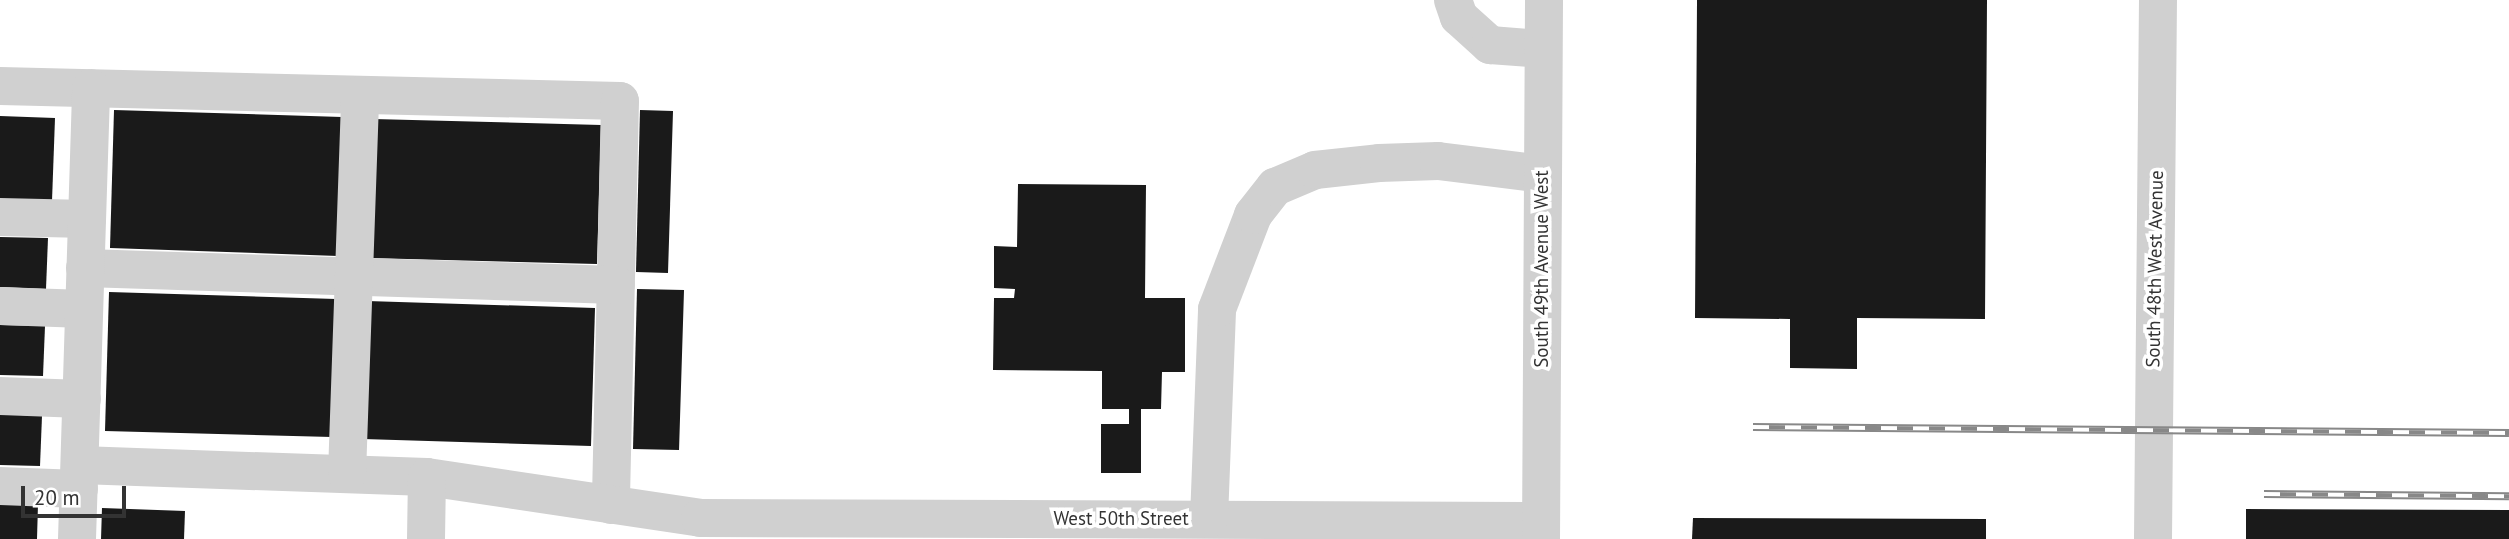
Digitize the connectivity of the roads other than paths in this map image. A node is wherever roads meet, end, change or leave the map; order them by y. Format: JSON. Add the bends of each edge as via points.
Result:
{"nodes":[{"id":1,"x":1453,"y":0,"type":"edge"},
{"id":2,"x":1544,"y":0,"type":"edge"},
{"id":3,"x":2158,"y":0,"type":"edge"},
{"id":4,"x":1543,"y":49,"type":"junction"},
{"id":5,"x":0,"y":86,"type":"edge"},
{"id":6,"x":91,"y":88,"type":"junction"},
{"id":7,"x":359,"y":95,"type":"junction"},
{"id":8,"x":1542,"y":174,"type":"junction"},
{"id":9,"x":0,"y":216,"type":"edge"},
{"id":10,"x":87,"y":219,"type":"junction"},
{"id":11,"x":85,"y":268,"type":"junction"},
{"id":12,"x":354,"y":276,"type":"junction"},
{"id":13,"x":616,"y":285,"type":"junction"},
{"id":14,"x":0,"y":306,"type":"edge"},
{"id":15,"x":85,"y":309,"type":"junction"},
{"id":16,"x":0,"y":396,"type":"edge"},
{"id":17,"x":82,"y":399,"type":"junction"},
{"id":18,"x":347,"y":474,"type":"junction"},
{"id":19,"x":79,"y":477,"type":"junction"},
{"id":20,"x":427,"y":477,"type":"junction"},
{"id":21,"x":0,"y":486,"type":"edge"},
{"id":22,"x":611,"y":505,"type":"junction"},
{"id":23,"x":1209,"y":519,"type":"junction"},
{"id":24,"x":1541,"y":530,"type":"edge"},
{"id":25,"x":77,"y":539,"type":"edge"},
{"id":26,"x":426,"y":539,"type":"edge"},
{"id":27,"x":2153,"y":539,"type":"edge"}],
"edges":[{"from":1,"to":4,"type":"street","via":[[1459,18],[1490,45]]},
{"from":2,"to":4,"type":"street","name":"South 49th Avenue West"},
{"from":3,"to":27,"type":"street","name":"South 48th West Avenue"},
{"from":4,"to":8,"type":"street","name":"South 49th Avenue West"},
{"from":5,"to":6,"type":"street"},
{"from":6,"to":7,"type":"street"},
{"from":6,"to":10,"type":"street"},
{"from":7,"to":12,"type":"street"},
{"from":7,"to":13,"type":"street","via":[[620,102]]},
{"from":8,"to":23,"type":"street","via":[[1438,161],[1379,163],[1315,170],[1275,187],[1253,215],[1217,309]]},
{"from":8,"to":24,"type":"street","name":"South 49th Avenue West"},
{"from":9,"to":10,"type":"street"},
{"from":10,"to":11,"type":"street"},
{"from":11,"to":12,"type":"street"},
{"from":11,"to":15,"type":"street"},
{"from":12,"to":13,"type":"street"},
{"from":12,"to":18,"type":"street"},
{"from":13,"to":22,"type":"street"},
{"from":14,"to":15,"type":"street"},
{"from":15,"to":17,"type":"street"},
{"from":16,"to":17,"type":"street"},
{"from":17,"to":19,"type":"street"},
{"from":18,"to":19,"type":"street","name":"West 50th Street"},
{"from":18,"to":20,"type":"street","name":"West 50th Street"},
{"from":19,"to":21,"type":"street","name":"West 50th Street"},
{"from":19,"to":25,"type":"street"},
{"from":20,"to":22,"type":"street","name":"West 50th Street"},
{"from":20,"to":26,"type":"street"},
{"from":22,"to":23,"type":"street","name":"West 50th Street","via":[[700,518]]},
{"from":23,"to":24,"type":"street","name":"West 50th Street"}]}
